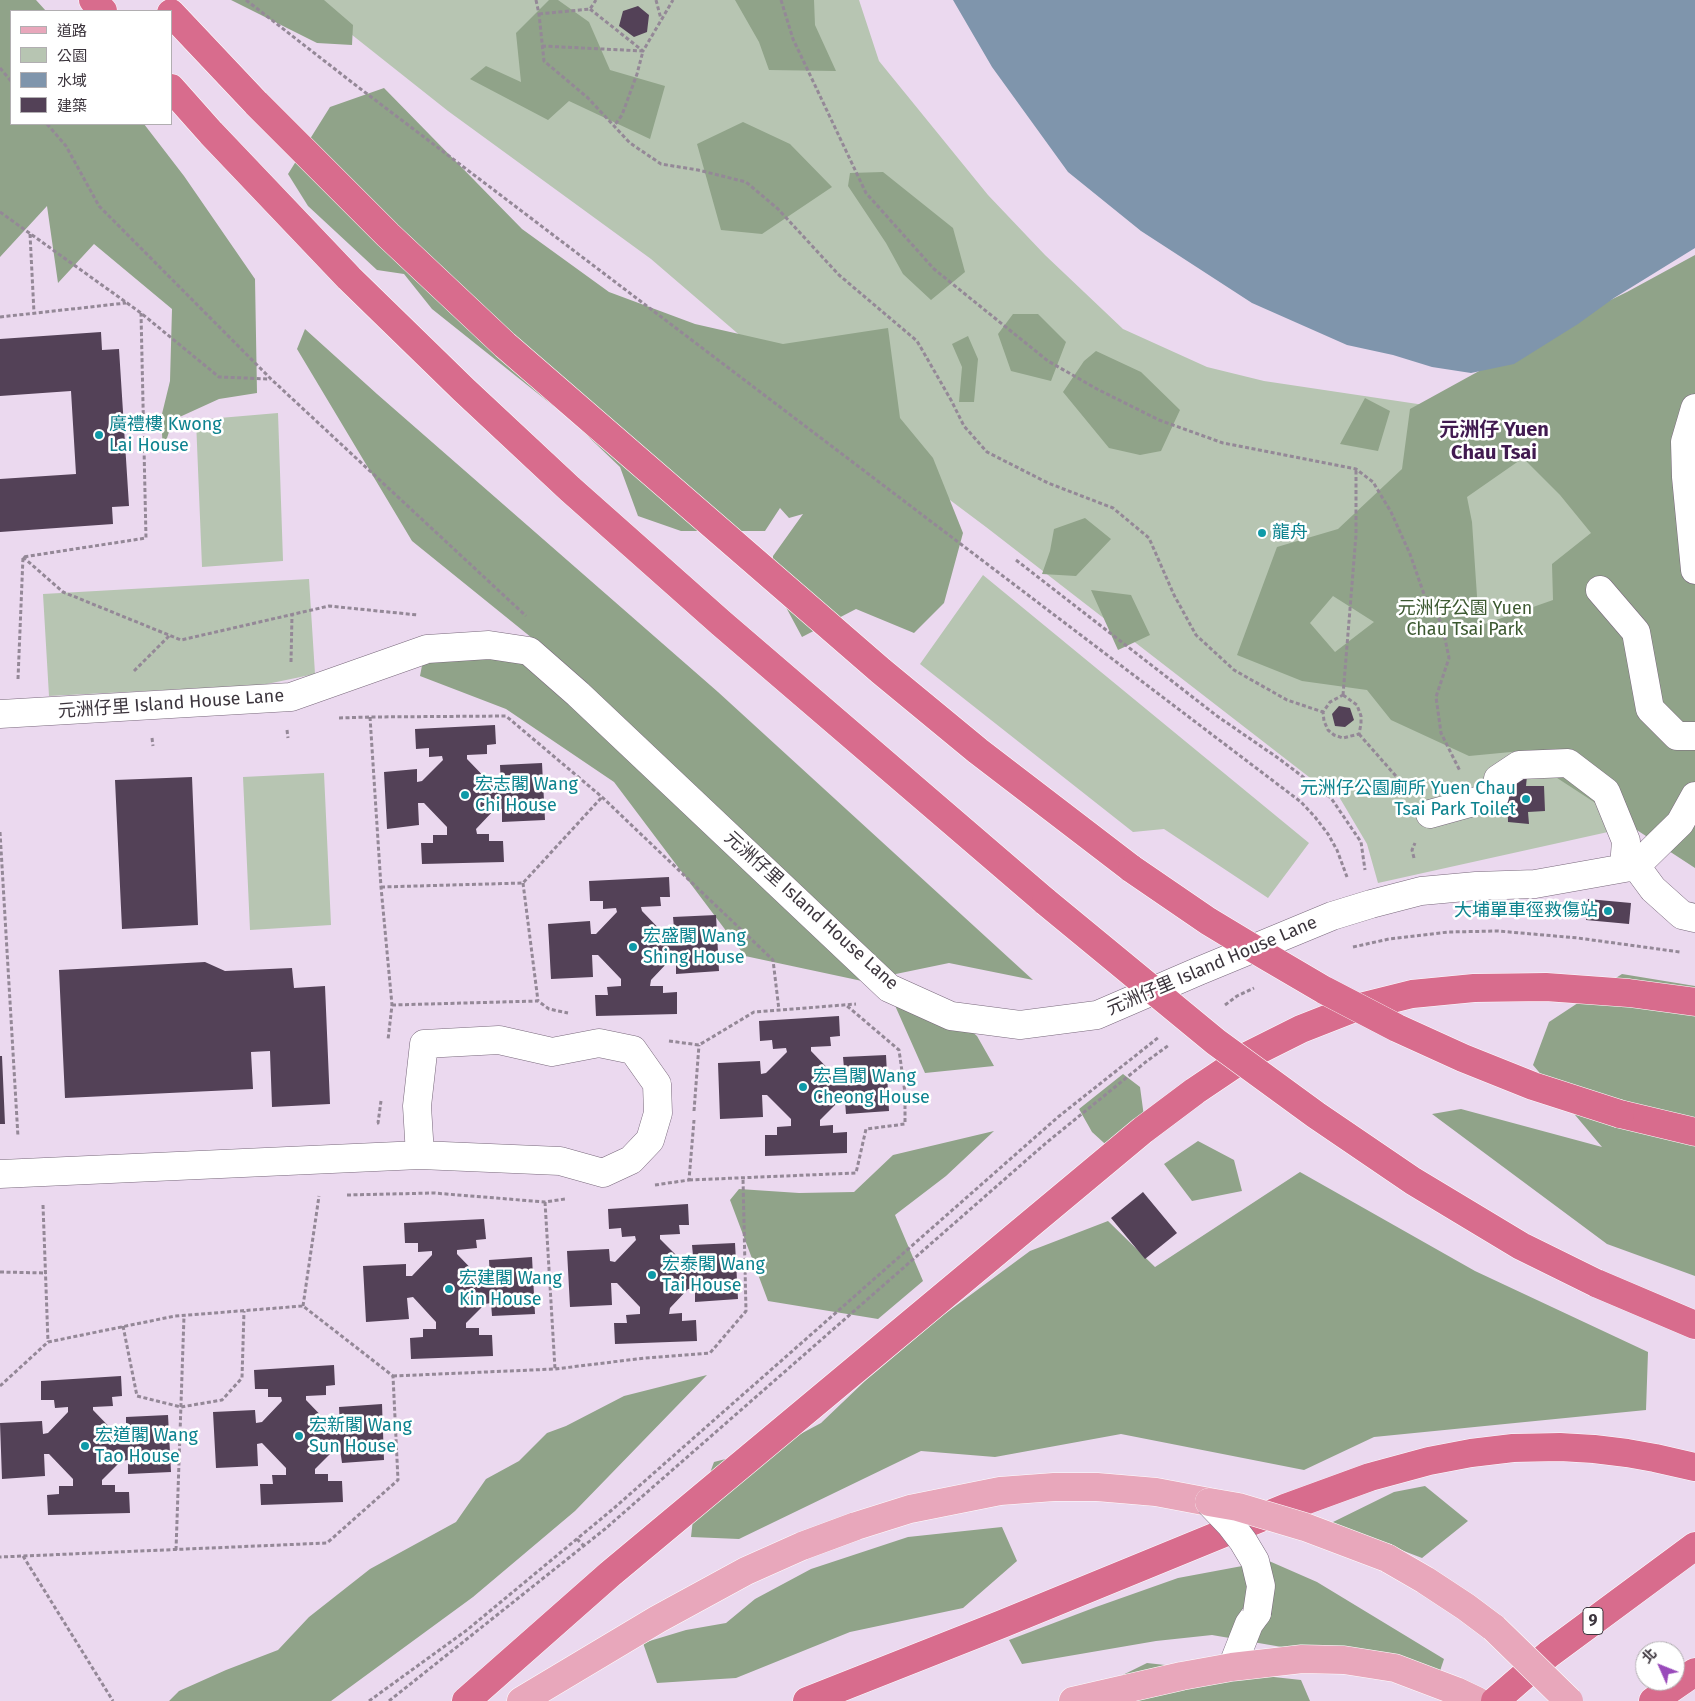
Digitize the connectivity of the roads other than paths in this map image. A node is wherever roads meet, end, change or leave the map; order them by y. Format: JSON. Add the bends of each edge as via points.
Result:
{"nodes":[{"id":1,"x":93,"y":0,"type":"edge"},
{"id":2,"x":160,"y":0,"type":"edge"},
{"id":3,"x":102,"y":10,"type":"edge"},
{"id":4,"x":168,"y":10,"type":"edge"},
{"id":5,"x":172,"y":14,"type":"edge"},
{"id":6,"x":172,"y":89,"type":"edge"},
{"id":7,"x":1694,"y":414,"type":"edge"},
{"id":8,"x":1695,"y":570,"type":"edge"},
{"id":9,"x":1600,"y":590,"type":"dead end"},
{"id":10,"x":0,"y":714,"type":"edge"},
{"id":11,"x":1695,"y":736,"type":"edge"},
{"id":12,"x":1695,"y":796,"type":"edge"},
{"id":13,"x":1430,"y":814,"type":"dead end"},
{"id":14,"x":1630,"y":866,"type":"junction"},
{"id":15,"x":1695,"y":918,"type":"edge"},
{"id":16,"x":1695,"y":1002,"type":"edge"},
{"id":17,"x":1695,"y":1132,"type":"edge"},
{"id":18,"x":420,"y":1155,"type":"junction"},
{"id":19,"x":0,"y":1174,"type":"edge"},
{"id":20,"x":1695,"y":1325,"type":"edge"},
{"id":21,"x":1692,"y":1466,"type":"edge"},
{"id":22,"x":1209,"y":1502,"type":"junction"},
{"id":23,"x":1695,"y":1546,"type":"edge"},
{"id":24,"x":1232,"y":1667,"type":"junction"},
{"id":25,"x":1695,"y":1672,"type":"edge"},
{"id":26,"x":466,"y":1701,"type":"edge"},
{"id":27,"x":521,"y":1701,"type":"edge"},
{"id":28,"x":808,"y":1701,"type":"edge"},
{"id":29,"x":1073,"y":1701,"type":"edge"},
{"id":30,"x":1477,"y":1701,"type":"edge"},
{"id":31,"x":1495,"y":1701,"type":"edge"},
{"id":32,"x":1569,"y":1701,"type":"edge"},
{"id":33,"x":1653,"y":1701,"type":"edge"}],
"edges":[{"from":1,"to":3,"type":"highway"},
{"from":2,"to":4,"type":"highway"},
{"from":5,"to":17,"type":"highway","bridge":true,"via":[[374,221],[505,345],[881,671],[1132,869],[1266,956],[1397,1028],[1533,1086],[1620,1114]]},
{"from":6,"to":20,"type":"highway","bridge":true,"via":[[348,278],[570,489],[1046,902],[1208,1036],[1316,1115],[1520,1246]]},
{"from":7,"to":8,"type":"street","via":[[1685,442]]},
{"from":9,"to":11,"type":"street","via":[[1636,632],[1650,708],[1677,736]]},
{"from":10,"to":14,"type":"street","name":"元洲仔里 Island House Lane","via":[[291,697],[427,649],[489,644],[529,651],[890,988],[951,1016],[1020,1025],[1097,1015],[1332,916],[1371,904],[1422,891],[1535,884]]},
{"from":12,"to":14,"type":"street","via":[[1680,824]]},
{"from":13,"to":14,"type":"street","via":[[1495,796],[1498,780],[1519,765],[1568,763],[1606,792],[1626,841]]},
{"from":14,"to":15,"type":"street","via":[[1682,916]]},
{"from":16,"to":26,"type":"highway","via":[[1546,987],[1474,988],[1412,994],[1352,1009],[1301,1029],[1247,1056],[1143,1130],[617,1568]]},
{"from":18,"to":18,"type":"street","via":[[417,1106],[424,1044],[499,1040],[552,1052],[599,1043],[633,1050],[656,1084],[658,1113],[650,1140],[631,1160],[604,1173],[560,1161]]},
{"from":18,"to":19,"type":"street"},
{"from":21,"to":28,"type":"highway","via":[[1627,1453],[1560,1447],[1513,1448],[1429,1460],[1284,1508]]},
{"from":22,"to":24,"type":"street","bridge":true,"via":[[1244,1541],[1255,1561],[1261,1586],[1257,1613],[1249,1624]]},
{"from":22,"to":27,"type":"main road","via":[[1156,1492],[1054,1488],[1000,1491],[910,1509],[820,1539],[746,1571]]},
{"from":22,"to":32,"type":"main road","bridge":true,"via":[[1305,1527],[1388,1558],[1494,1628]]},
{"from":23,"to":31,"type":"highway","number":"9","via":[[1549,1654]]},
{"from":24,"to":29,"type":"main road"},
{"from":24,"to":30,"type":"main road","via":[[1302,1659],[1344,1660],[1395,1668]]},
{"from":25,"to":33,"type":"highway"}]}
